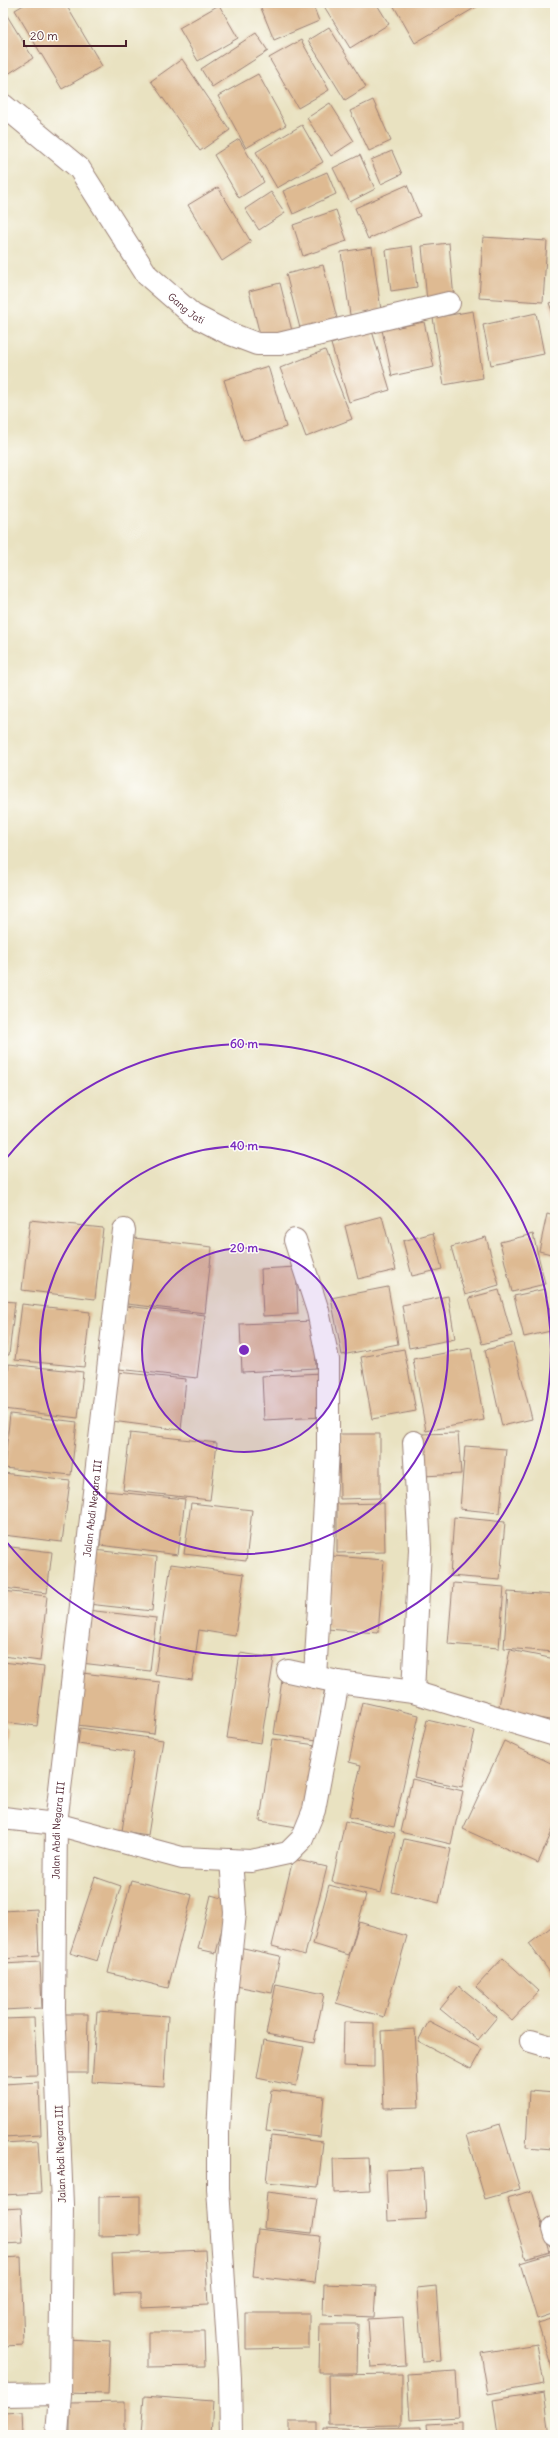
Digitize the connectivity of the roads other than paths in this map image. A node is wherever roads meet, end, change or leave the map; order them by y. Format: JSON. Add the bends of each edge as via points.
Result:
{"nodes":[{"id":1,"x":3,"y":105,"type":"edge"},
{"id":2,"x":449,"y":303,"type":"dead end"},
{"id":3,"x":124,"y":1230,"type":"dead end"},
{"id":4,"x":295,"y":1240,"type":"dead end"},
{"id":5,"x":414,"y":1442,"type":"dead end"},
{"id":6,"x":288,"y":1671,"type":"dead end"},
{"id":7,"x":315,"y":1677,"type":"junction"},
{"id":8,"x":338,"y":1682,"type":"junction"},
{"id":9,"x":413,"y":1692,"type":"junction"},
{"id":10,"x":555,"y":1735,"type":"edge"},
{"id":11,"x":3,"y":1818,"type":"edge"},
{"id":12,"x":56,"y":1824,"type":"junction"},
{"id":13,"x":231,"y":1860,"type":"junction"},
{"id":14,"x":531,"y":2041,"type":"dead end"},
{"id":15,"x":555,"y":2048,"type":"edge"},
{"id":16,"x":60,"y":2394,"type":"junction"},
{"id":17,"x":3,"y":2395,"type":"edge"},
{"id":18,"x":57,"y":2435,"type":"edge"},
{"id":19,"x":231,"y":2435,"type":"edge"}],
"edges":[{"from":1,"to":2,"type":"street","name":"Gang Jati","via":[[79,168],[147,274],[194,314],[228,333],[257,344],[279,344]]},
{"from":3,"to":12,"type":"street","name":"Jalan Abdi Negara III"},
{"from":4,"to":7,"type":"street","via":[[318,1311],[328,1360],[328,1450]]},
{"from":5,"to":9,"type":"street","via":[[420,1549]]},
{"from":6,"to":7,"type":"street"},
{"from":7,"to":8,"type":"street"},
{"from":8,"to":9,"type":"street"},
{"from":8,"to":13,"type":"street","via":[[314,1810],[302,1840],[288,1853],[251,1861]]},
{"from":9,"to":10,"type":"street"},
{"from":11,"to":12,"type":"street"},
{"from":12,"to":13,"type":"street","via":[[182,1858]]},
{"from":12,"to":16,"type":"street","name":"Jalan Abdi Negara III","via":[[54,2008],[62,2205]]},
{"from":13,"to":19,"type":"street","via":[[235,1913],[225,2004],[218,2188]]},
{"from":14,"to":15,"type":"street"},
{"from":16,"to":17,"type":"street"},
{"from":16,"to":18,"type":"street","name":"Jalan Abdi Negara III"}]}
